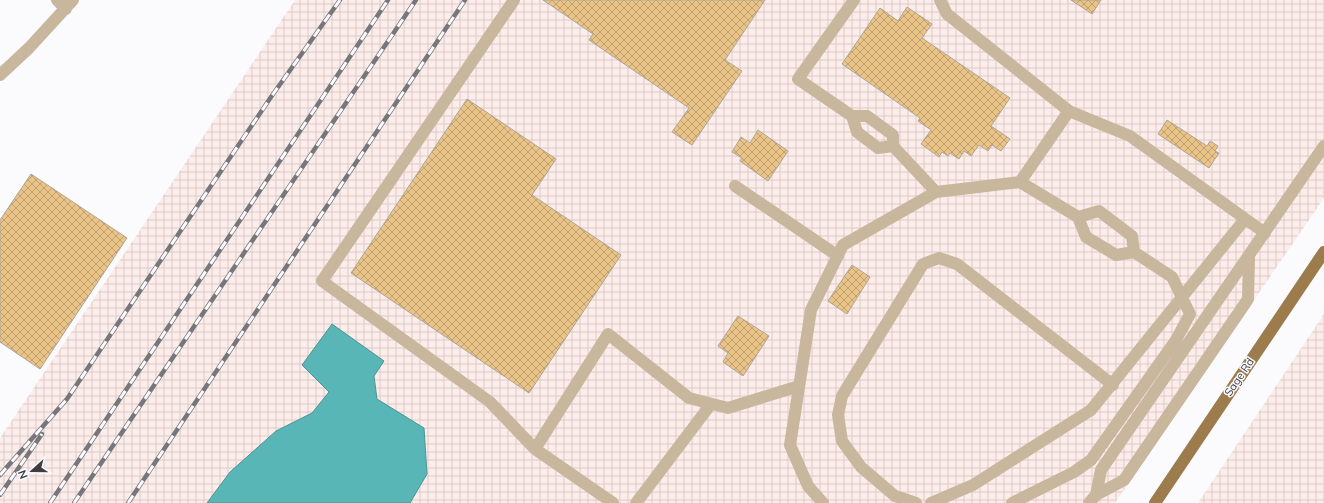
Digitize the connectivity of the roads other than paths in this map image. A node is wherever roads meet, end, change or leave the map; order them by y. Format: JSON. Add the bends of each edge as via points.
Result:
{"nodes":[{"id":1,"x":57,"y":0,"type":"edge"},
{"id":2,"x":514,"y":0,"type":"edge"},
{"id":3,"x":854,"y":0,"type":"edge"},
{"id":4,"x":940,"y":0,"type":"edge"},
{"id":5,"x":69,"y":5,"type":"edge"},
{"id":6,"x":0,"y":75,"type":"edge"},
{"id":7,"x":1069,"y":111,"type":"junction"},
{"id":8,"x":852,"y":116,"type":"junction"},
{"id":9,"x":894,"y":146,"type":"junction"},
{"id":10,"x":1323,"y":150,"type":"edge"},
{"id":11,"x":1020,"y":182,"type":"junction"},
{"id":12,"x":735,"y":186,"type":"dead end"},
{"id":13,"x":936,"y":192,"type":"junction"},
{"id":14,"x":1078,"y":217,"type":"junction"},
{"id":15,"x":1245,"y":219,"type":"junction"},
{"id":16,"x":1265,"y":233,"type":"junction"},
{"id":17,"x":1134,"y":252,"type":"junction"},
{"id":18,"x":1324,"y":252,"type":"edge"},
{"id":19,"x":838,"y":256,"type":"junction"},
{"id":20,"x":1249,"y":257,"type":"junction"},
{"id":21,"x":1182,"y":298,"type":"junction"},
{"id":22,"x":1113,"y":385,"type":"junction"},
{"id":23,"x":799,"y":386,"type":"junction"},
{"id":24,"x":711,"y":404,"type":"junction"},
{"id":25,"x":535,"y":449,"type":"junction"},
{"id":26,"x":1092,"y":499,"type":"edge"},
{"id":27,"x":613,"y":503,"type":"edge"},
{"id":28,"x":636,"y":503,"type":"edge"},
{"id":29,"x":823,"y":503,"type":"edge"},
{"id":30,"x":916,"y":503,"type":"edge"},
{"id":31,"x":931,"y":503,"type":"edge"},
{"id":32,"x":1012,"y":503,"type":"edge"},
{"id":33,"x":1155,"y":503,"type":"edge"}],
"edges":[{"from":1,"to":5,"type":"lane"},
{"from":2,"to":25,"type":"lane","via":[[322,281],[490,402]]},
{"from":3,"to":8,"type":"lane","via":[[798,79]]},
{"from":4,"to":7,"type":"lane","via":[[947,14]]},
{"from":5,"to":6,"type":"lane"},
{"from":7,"to":11,"type":"lane"},
{"from":7,"to":15,"type":"lane","via":[[1130,136]]},
{"from":8,"to":9,"type":"lane","via":[[867,116],[893,135]]},
{"from":8,"to":9,"type":"lane","via":[[857,132],[878,148]]},
{"from":9,"to":13,"type":"lane"},
{"from":10,"to":16,"type":"lane"},
{"from":11,"to":13,"type":"lane"},
{"from":11,"to":14,"type":"lane"},
{"from":12,"to":19,"type":"lane"},
{"from":13,"to":19,"type":"lane","via":[[843,244]]},
{"from":14,"to":17,"type":"lane","via":[[1086,237],[1116,255]]},
{"from":14,"to":17,"type":"lane","via":[[1099,212],[1132,236]]},
{"from":15,"to":16,"type":"lane"},
{"from":15,"to":21,"type":"lane"},
{"from":16,"to":20,"type":"lane"},
{"from":17,"to":21,"type":"lane","via":[[1172,277]]},
{"from":18,"to":33,"type":"main road","name":"Sage Rd"},
{"from":19,"to":23,"type":"lane","via":[[811,310]]},
{"from":20,"to":26,"type":"lane","via":[[1101,470]]},
{"from":20,"to":26,"type":"lane","via":[[1248,299],[1124,480]]},
{"from":21,"to":22,"type":"lane"},
{"from":21,"to":32,"type":"lane","via":[[1190,314],[1176,340],[1092,460],[1074,472]]},
{"from":22,"to":30,"type":"lane","via":[[957,264],[939,258],[923,264],[842,396],[838,416],[842,441],[861,468],[896,496]]},
{"from":22,"to":31,"type":"lane","via":[[1091,410],[974,485]]},
{"from":23,"to":24,"type":"lane","via":[[728,408]]},
{"from":23,"to":29,"type":"lane","via":[[790,445],[808,486]]},
{"from":24,"to":25,"type":"lane","via":[[689,398],[608,334]]},
{"from":24,"to":28,"type":"lane"},
{"from":25,"to":27,"type":"lane"}]}
